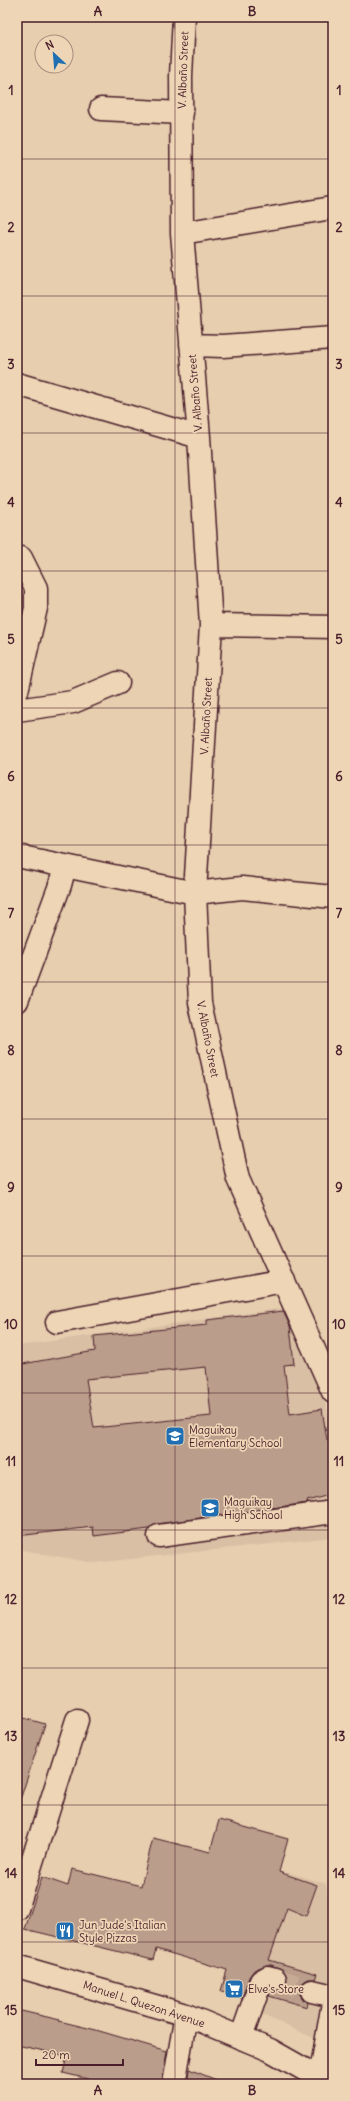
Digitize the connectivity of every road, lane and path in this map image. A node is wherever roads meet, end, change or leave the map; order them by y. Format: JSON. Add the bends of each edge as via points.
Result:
{"nodes":[{"id":1,"x":184,"y":17,"type":"edge"},
{"id":2,"x":101,"y":109,"type":"dead end"},
{"id":3,"x":182,"y":113,"type":"junction"},
{"id":4,"x":332,"y":208,"type":"dead end"},
{"id":5,"x":182,"y":233,"type":"junction"},
{"id":6,"x":333,"y":338,"type":"edge"},
{"id":7,"x":191,"y":345,"type":"junction"},
{"id":8,"x":17,"y":384,"type":"edge"},
{"id":9,"x":199,"y":437,"type":"junction"},
{"id":10,"x":21,"y":558,"type":"dead end"},
{"id":11,"x":211,"y":625,"type":"junction"},
{"id":12,"x":333,"y":627,"type":"edge"},
{"id":13,"x":118,"y":682,"type":"dead end"},
{"id":14,"x":17,"y":691,"type":"edge"},
{"id":15,"x":17,"y":710,"type":"edge"},
{"id":16,"x":17,"y":856,"type":"edge"},
{"id":17,"x":65,"y":866,"type":"junction"},
{"id":18,"x":195,"y":893,"type":"junction"},
{"id":19,"x":333,"y":896,"type":"edge"},
{"id":20,"x":17,"y":1001,"type":"edge"},
{"id":21,"x":284,"y":1281,"type":"junction"},
{"id":22,"x":57,"y":1322,"type":"dead end"},
{"id":23,"x":333,"y":1392,"type":"edge"},
{"id":24,"x":333,"y":1512,"type":"edge"},
{"id":25,"x":159,"y":1536,"type":"dead end"},
{"id":26,"x":77,"y":1720,"type":"dead end"},
{"id":27,"x":17,"y":1909,"type":"edge"},
{"id":28,"x":17,"y":1966,"type":"edge"},
{"id":29,"x":275,"y":1979,"type":"tunnel mouth"},
{"id":30,"x":312,"y":1991,"type":"tunnel mouth"},
{"id":31,"x":186,"y":2015,"type":"junction"},
{"id":32,"x":241,"y":2038,"type":"junction"},
{"id":33,"x":325,"y":2081,"type":"edge"},
{"id":34,"x":174,"y":2084,"type":"edge"}],
"edges":[{"from":1,"to":3,"type":"street","name":"V. Albaño Street"},
{"from":2,"to":3,"type":"street"},
{"from":3,"to":5,"type":"street","name":"V. Albaño Street"},
{"from":4,"to":5,"type":"street"},
{"from":5,"to":7,"type":"street","name":"V. Albaño Street"},
{"from":6,"to":7,"type":"street","via":[[223,346]]},
{"from":7,"to":9,"type":"street","name":"V. Albaño Street"},
{"from":8,"to":9,"type":"street"},
{"from":9,"to":11,"type":"street","name":"V. Albaño Street"},
{"from":10,"to":14,"type":"street","via":[[36,588],[36,608]]},
{"from":11,"to":12,"type":"street"},
{"from":11,"to":18,"type":"street","name":"V. Albaño Street"},
{"from":13,"to":15,"type":"street","via":[[73,702]]},
{"from":16,"to":17,"type":"street"},
{"from":17,"to":18,"type":"street"},
{"from":17,"to":20,"type":"street"},
{"from":18,"to":19,"type":"street","via":[[242,888]]},
{"from":18,"to":21,"type":"street","name":"V. Albaño Street","via":[[200,1003],[238,1179]]},
{"from":21,"to":22,"type":"street"},
{"from":21,"to":23,"type":"street","name":"V. Albaño Street"},
{"from":24,"to":25,"type":"street"},
{"from":26,"to":27,"type":"street"},
{"from":28,"to":31,"type":"street","name":"Manuel L. Quezon Avenue"},
{"from":29,"to":32,"type":"street","via":[[268,1977],[261,1981]]},
{"from":30,"to":33,"type":"street","via":[[329,1995],[333,2003]]},
{"from":31,"to":32,"type":"street","name":"Manuel L. Quezon Avenue"},
{"from":31,"to":34,"type":"street"},
{"from":32,"to":33,"type":"street","name":"Manuel L. Quezon Avenue","via":[[270,2050]]}]}
